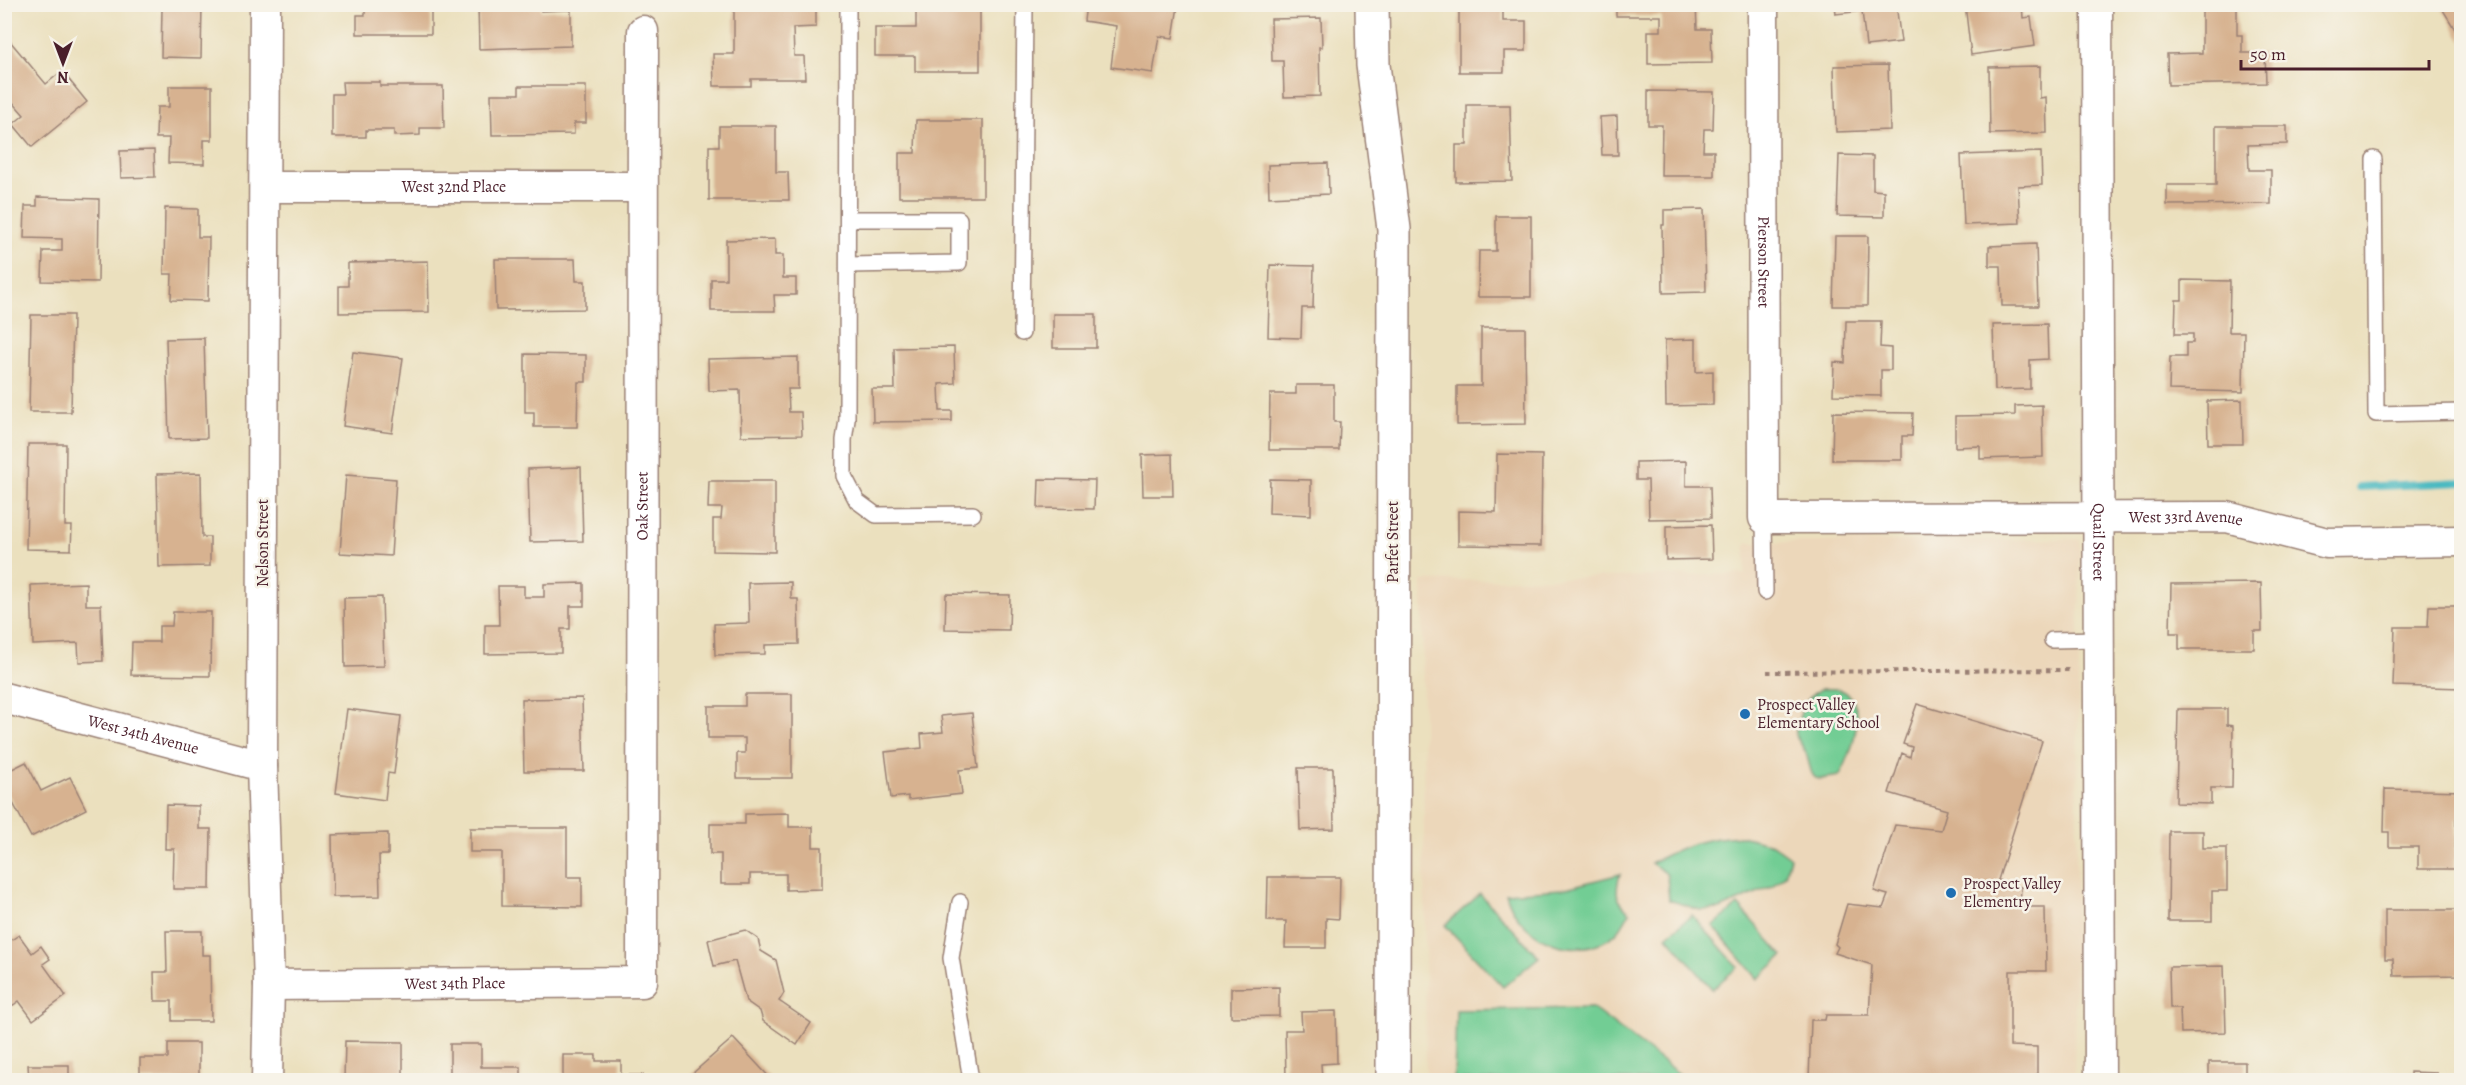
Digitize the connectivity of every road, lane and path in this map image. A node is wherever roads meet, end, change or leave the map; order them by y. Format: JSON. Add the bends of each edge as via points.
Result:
{"nodes":[{"id":1,"x":265,"y":4,"type":"edge"},
{"id":2,"x":848,"y":4,"type":"edge"},
{"id":3,"x":1025,"y":4,"type":"edge"},
{"id":4,"x":1372,"y":4,"type":"edge"},
{"id":5,"x":1763,"y":4,"type":"edge"},
{"id":6,"x":2097,"y":4,"type":"edge"},
{"id":7,"x":643,"y":31,"type":"dead end"},
{"id":8,"x":2374,"y":159,"type":"dead end"},
{"id":9,"x":265,"y":187,"type":"junction"},
{"id":10,"x":642,"y":187,"type":"junction"},
{"id":11,"x":848,"y":219,"type":"junction"},
{"id":12,"x":848,"y":265,"type":"junction"},
{"id":13,"x":1022,"y":333,"type":"dead end"},
{"id":14,"x":2462,"y":412,"type":"edge"},
{"id":15,"x":973,"y":514,"type":"dead end"},
{"id":16,"x":2098,"y":517,"type":"junction"},
{"id":17,"x":1764,"y":518,"type":"junction"},
{"id":18,"x":2462,"y":540,"type":"edge"},
{"id":19,"x":1765,"y":592,"type":"dead end"},
{"id":20,"x":2098,"y":639,"type":"junction"},
{"id":21,"x":2052,"y":640,"type":"dead end"},
{"id":22,"x":2098,"y":670,"type":"junction"},
{"id":23,"x":1767,"y":672,"type":"dead end"},
{"id":24,"x":14,"y":701,"type":"edge"},
{"id":25,"x":262,"y":765,"type":"junction"},
{"id":26,"x":960,"y":902,"type":"dead end"},
{"id":27,"x":642,"y":982,"type":"joint"},
{"id":28,"x":269,"y":985,"type":"junction"},
{"id":29,"x":267,"y":1080,"type":"edge"},
{"id":30,"x":971,"y":1080,"type":"edge"},
{"id":31,"x":1393,"y":1080,"type":"edge"},
{"id":32,"x":2100,"y":1080,"type":"edge"}],
"edges":[{"from":1,"to":9,"type":"street","name":"Nelson Street"},
{"from":2,"to":11,"type":"lane"},
{"from":3,"to":13,"type":"lane"},
{"from":4,"to":31,"type":"street","name":"Parfet Street","via":[[1373,65],[1394,229]]},
{"from":5,"to":17,"type":"street","name":"Pierson Street"},
{"from":6,"to":16,"type":"street","name":"Quail Street"},
{"from":7,"to":10,"type":"street","name":"Oak Street"},
{"from":8,"to":14,"type":"lane","via":[[2376,414]]},
{"from":9,"to":10,"type":"street","name":"West 32nd Place"},
{"from":9,"to":25,"type":"street","name":"Nelson Street"},
{"from":10,"to":27,"type":"street","name":"Oak Street"},
{"from":11,"to":12,"type":"lane"},
{"from":11,"to":12,"type":"lane","via":[[959,219],[959,263]]},
{"from":12,"to":15,"type":"lane","via":[[844,476],[857,501],[876,515]]},
{"from":16,"to":17,"type":"street","name":"West 33rd Avenue"},
{"from":16,"to":18,"type":"street","name":"West 33rd Avenue","via":[[2227,517],[2327,543]]},
{"from":16,"to":20,"type":"street","name":"Quail Street"},
{"from":17,"to":19,"type":"lane"},
{"from":20,"to":21,"type":"lane"},
{"from":20,"to":22,"type":"street","name":"Quail Street"},
{"from":22,"to":23,"type":"path"},
{"from":22,"to":32,"type":"street","name":"Quail Street"},
{"from":24,"to":25,"type":"street","name":"West 34th Avenue"},
{"from":25,"to":28,"type":"street","name":"Nelson Street"},
{"from":26,"to":30,"type":"lane","via":[[951,958]]},
{"from":27,"to":28,"type":"street","name":"West 34th Place"},
{"from":28,"to":29,"type":"street","name":"Nelson Street"}]}
